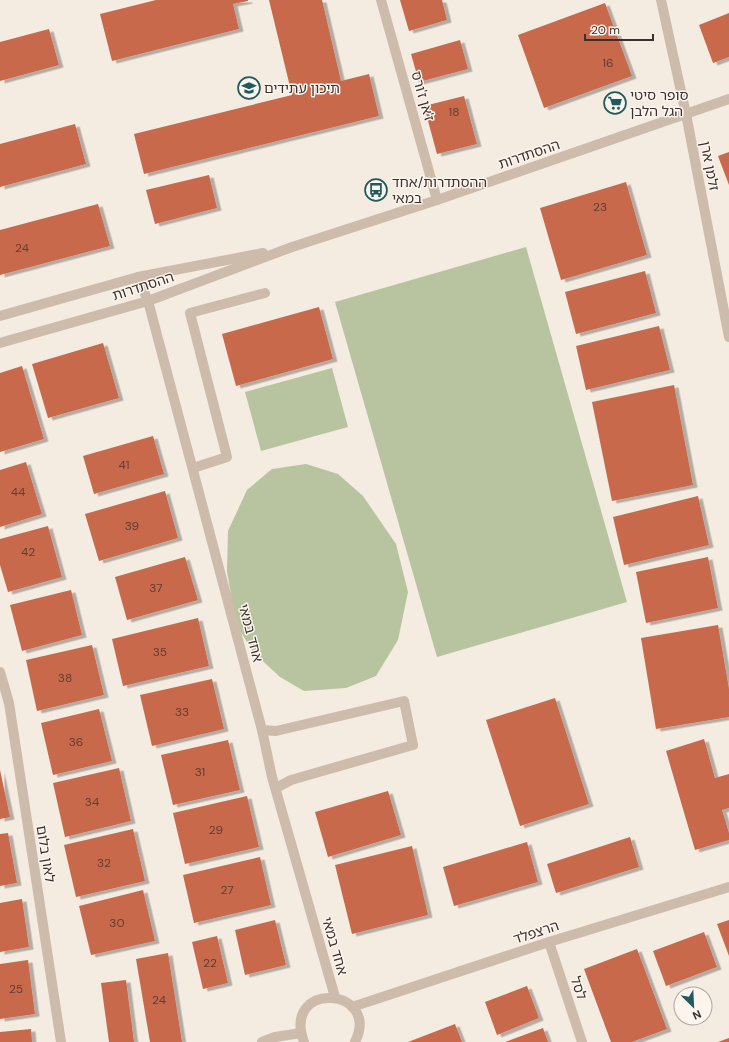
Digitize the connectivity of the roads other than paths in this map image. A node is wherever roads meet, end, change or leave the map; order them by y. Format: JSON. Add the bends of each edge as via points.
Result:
{"nodes":[{"id":1,"x":381,"y":0,"type":"edge"},
{"id":2,"x":662,"y":0,"type":"edge"},
{"id":3,"x":729,"y":99,"type":"edge"},
{"id":4,"x":686,"y":114,"type":"junction"},
{"id":5,"x":437,"y":200,"type":"junction"},
{"id":6,"x":292,"y":247,"type":"junction"},
{"id":7,"x":138,"y":277,"type":"junction"},
{"id":8,"x":265,"y":293,"type":"dead end"},
{"id":9,"x":148,"y":301,"type":"junction"},
{"id":10,"x":0,"y":316,"type":"edge"},
{"id":11,"x":729,"y":337,"type":"edge"},
{"id":12,"x":0,"y":343,"type":"edge"},
{"id":13,"x":193,"y":468,"type":"junction"},
{"id":14,"x":0,"y":672,"type":"edge"},
{"id":15,"x":262,"y":730,"type":"junction"},
{"id":16,"x":276,"y":788,"type":"junction"},
{"id":17,"x":729,"y":887,"type":"edge"},
{"id":18,"x":549,"y":942,"type":"junction"},
{"id":19,"x":334,"y":997,"type":"junction"},
{"id":20,"x":352,"y":1007,"type":"junction"},
{"id":21,"x":302,"y":1038,"type":"edge"},
{"id":22,"x":61,"y":1042,"type":"edge"},
{"id":23,"x":262,"y":1042,"type":"edge"},
{"id":24,"x":355,"y":1042,"type":"edge"},
{"id":25,"x":582,"y":1042,"type":"edge"}],
"edges":[{"from":1,"to":5,"type":"street","name":"ז'אן ז'ורס"},
{"from":2,"to":4,"type":"street","name":"זלמן ארן"},
{"from":3,"to":4,"type":"street","name":"ההסתדרות"},
{"from":4,"to":5,"type":"street","name":"ההסתדרות"},
{"from":4,"to":11,"type":"street","name":"זלמן ארן"},
{"from":5,"to":6,"type":"street","name":"ההסתדרות"},
{"from":6,"to":7,"type":"street","name":"ההסתדרות"},
{"from":6,"to":9,"type":"street","name":"ההסתדרות"},
{"from":7,"to":9,"type":"street","name":"אחד במאי"},
{"from":7,"to":10,"type":"street","name":"ההסתדרות"},
{"from":8,"to":13,"type":"street","via":[[190,314],[227,457]]},
{"from":9,"to":12,"type":"street","name":"ההסתדרות"},
{"from":9,"to":13,"type":"street","name":"אחד במאי"},
{"from":13,"to":15,"type":"street","name":"אחד במאי"},
{"from":14,"to":22,"type":"street","name":"לאון בלום","via":[[10,711]]},
{"from":15,"to":16,"type":"street","name":"אחד במאי"},
{"from":15,"to":16,"type":"street","via":[[276,731],[404,701],[413,746],[291,780]]},
{"from":16,"to":19,"type":"street","name":"אחד במאי"},
{"from":17,"to":18,"type":"street","name":"הרצפלד"},
{"from":18,"to":20,"type":"street","name":"הרצפלד"},
{"from":18,"to":25,"type":"street","name":"לסל"},
{"from":19,"to":20,"type":"street","via":[[344,1000]]},
{"from":19,"to":21,"type":"street","via":[[316,1001],[308,1006],[300,1023]]},
{"from":20,"to":24,"type":"street","via":[[359,1025]]},
{"from":21,"to":23,"type":"street","via":[[275,1037]]}]}
